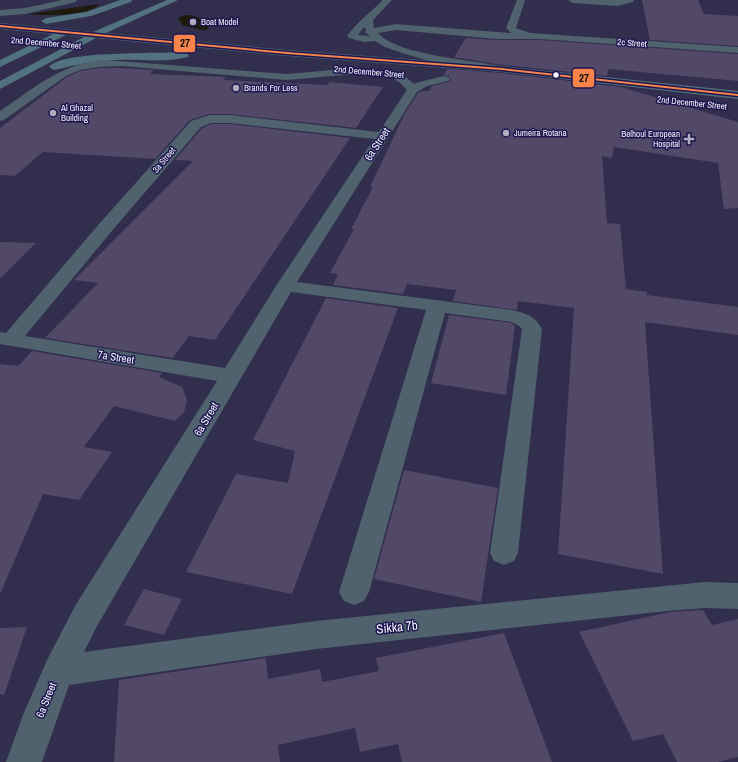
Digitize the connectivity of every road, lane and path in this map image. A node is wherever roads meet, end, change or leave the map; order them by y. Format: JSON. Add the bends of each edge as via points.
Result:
{"nodes":[{"id":1,"x":73,"y":0,"type":"edge"},
{"id":2,"x":128,"y":0,"type":"edge"},
{"id":3,"x":138,"y":0,"type":"edge"},
{"id":4,"x":174,"y":0,"type":"edge"},
{"id":5,"x":388,"y":0,"type":"edge"},
{"id":6,"x":521,"y":0,"type":"edge"},
{"id":7,"x":572,"y":0,"type":"edge"},
{"id":8,"x":630,"y":0,"type":"edge"},
{"id":9,"x":153,"y":3,"type":"edge"},
{"id":10,"x":0,"y":13,"type":"edge"},
{"id":11,"x":372,"y":17,"type":"junction"},
{"id":12,"x":0,"y":21,"type":"edge"},
{"id":13,"x":0,"y":26,"type":"edge"},
{"id":14,"x":46,"y":30,"type":"junction"},
{"id":15,"x":95,"y":30,"type":"junction"},
{"id":16,"x":0,"y":32,"type":"edge"},
{"id":17,"x":373,"y":35,"type":"junction"},
{"id":18,"x":526,"y":35,"type":"junction"},
{"id":19,"x":34,"y":36,"type":"junction"},
{"id":20,"x":72,"y":39,"type":"junction"},
{"id":21,"x":23,"y":41,"type":"dead end"},
{"id":22,"x":46,"y":46,"type":"junction"},
{"id":23,"x":738,"y":50,"type":"edge"},
{"id":24,"x":3,"y":52,"type":"dead end"},
{"id":25,"x":287,"y":53,"type":"junction"},
{"id":26,"x":0,"y":64,"type":"edge"},
{"id":27,"x":302,"y":66,"type":"dead end"},
{"id":28,"x":502,"y":69,"type":"junction"},
{"id":29,"x":357,"y":71,"type":"junction"},
{"id":30,"x":0,"y":74,"type":"edge"},
{"id":31,"x":392,"y":74,"type":"junction"},
{"id":32,"x":448,"y":79,"type":"joint"},
{"id":33,"x":613,"y":81,"type":"junction"},
{"id":34,"x":0,"y":86,"type":"edge"},
{"id":35,"x":560,"y":86,"type":"dead end"},
{"id":36,"x":413,"y":90,"type":"junction"},
{"id":37,"x":698,"y":91,"type":"junction"},
{"id":38,"x":0,"y":95,"type":"edge"},
{"id":39,"x":738,"y":95,"type":"edge"},
{"id":40,"x":632,"y":96,"type":"dead end"},
{"id":41,"x":0,"y":117,"type":"edge"},
{"id":42,"x":382,"y":136,"type":"junction"},
{"id":43,"x":285,"y":286,"type":"junction"},
{"id":44,"x":437,"y":306,"type":"junction"},
{"id":45,"x":6,"y":339,"type":"edge"},
{"id":46,"x":232,"y":376,"type":"junction"},
{"id":47,"x":504,"y":553,"type":"dead end"},
{"id":48,"x":354,"y":592,"type":"dead end"},
{"id":49,"x":738,"y":596,"type":"edge"},
{"id":50,"x":58,"y":671,"type":"junction"},
{"id":51,"x":24,"y":762,"type":"edge"}],
"edges":[{"from":1,"to":10,"type":"street"},
{"from":2,"to":12,"type":"main road","via":[[75,17],[32,22]]},
{"from":3,"to":20,"type":"main road"},
{"from":4,"to":9,"type":"main road"},
{"from":5,"to":11,"type":"street"},
{"from":6,"to":18,"type":"street","via":[[511,28]]},
{"from":7,"to":8,"type":"street","via":[[618,3]]},
{"from":9,"to":15,"type":"main road"},
{"from":9,"to":15,"type":"main road","via":[[110,28],[90,28]]},
{"from":9,"to":25,"type":"main road","via":[[139,21],[142,29],[160,35],[251,45]]},
{"from":11,"to":17,"type":"street","via":[[369,27]]},
{"from":11,"to":17,"type":"street","via":[[352,36],[364,40]]},
{"from":13,"to":14,"type":"main road","name":"2nd December Street"},
{"from":14,"to":19,"type":"main road","via":[[53,32]]},
{"from":14,"to":20,"type":"main road","name":"2nd December Street"},
{"from":15,"to":20,"type":"main road"},
{"from":15,"to":25,"type":"main road","name":"2nd December Street"},
{"from":16,"to":19,"type":"main road"},
{"from":17,"to":18,"type":"street","name":"2c Street","via":[[390,28],[450,35]]},
{"from":17,"to":28,"type":"street","via":[[386,45],[410,53]]},
{"from":18,"to":23,"type":"street","name":"2c Street"},
{"from":19,"to":20,"type":"main road"},
{"from":20,"to":22,"type":"main road"},
{"from":20,"to":25,"type":"main road","via":[[240,53]]},
{"from":20,"to":34,"type":"main road"},
{"from":20,"to":38,"type":"main road","name":"2nd December Street","via":[[188,55],[110,56],[76,60],[48,70]]},
{"from":21,"to":22,"type":"main road","name":"2nd December Street"},
{"from":22,"to":26,"type":"main road","via":[[32,48]]},
{"from":22,"to":30,"type":"main road"},
{"from":24,"to":26,"type":"main road"},
{"from":25,"to":28,"type":"main road","name":"2nd December Street"},
{"from":27,"to":29,"type":"main road","name":"2nd December Street"},
{"from":28,"to":33,"type":"main road","name":"2nd December Street"},
{"from":29,"to":31,"type":"main road","name":"2nd December Street"},
{"from":29,"to":41,"type":"street","via":[[286,77],[99,63],[62,74]]},
{"from":31,"to":32,"type":"main road","name":"2nd December Street"},
{"from":31,"to":36,"type":"street"},
{"from":32,"to":36,"type":"street","via":[[423,84]]},
{"from":33,"to":35,"type":"main road","via":[[606,87]]},
{"from":33,"to":37,"type":"main road","name":"2nd December Street"},
{"from":36,"to":42,"type":"street","name":"6a Street"},
{"from":37,"to":39,"type":"main road","name":"2nd December Street"},
{"from":37,"to":40,"type":"main road","via":[[689,94],[642,90],[634,92]]},
{"from":42,"to":43,"type":"street","name":"6a Street"},
{"from":42,"to":45,"type":"street","name":"3a Street","via":[[230,119],[210,119],[196,124]]},
{"from":43,"to":44,"type":"street"},
{"from":43,"to":46,"type":"street","name":"6a Street"},
{"from":44,"to":47,"type":"street","via":[[519,318],[526,320],[532,328]]},
{"from":44,"to":48,"type":"street"},
{"from":45,"to":46,"type":"street","name":"7a Street"},
{"from":46,"to":50,"type":"street","name":"6a Street","via":[[86,616]]},
{"from":49,"to":50,"type":"street","name":"Sikka 7b","via":[[667,598],[316,636]]},
{"from":50,"to":51,"type":"street","name":"6a Street"}]}
